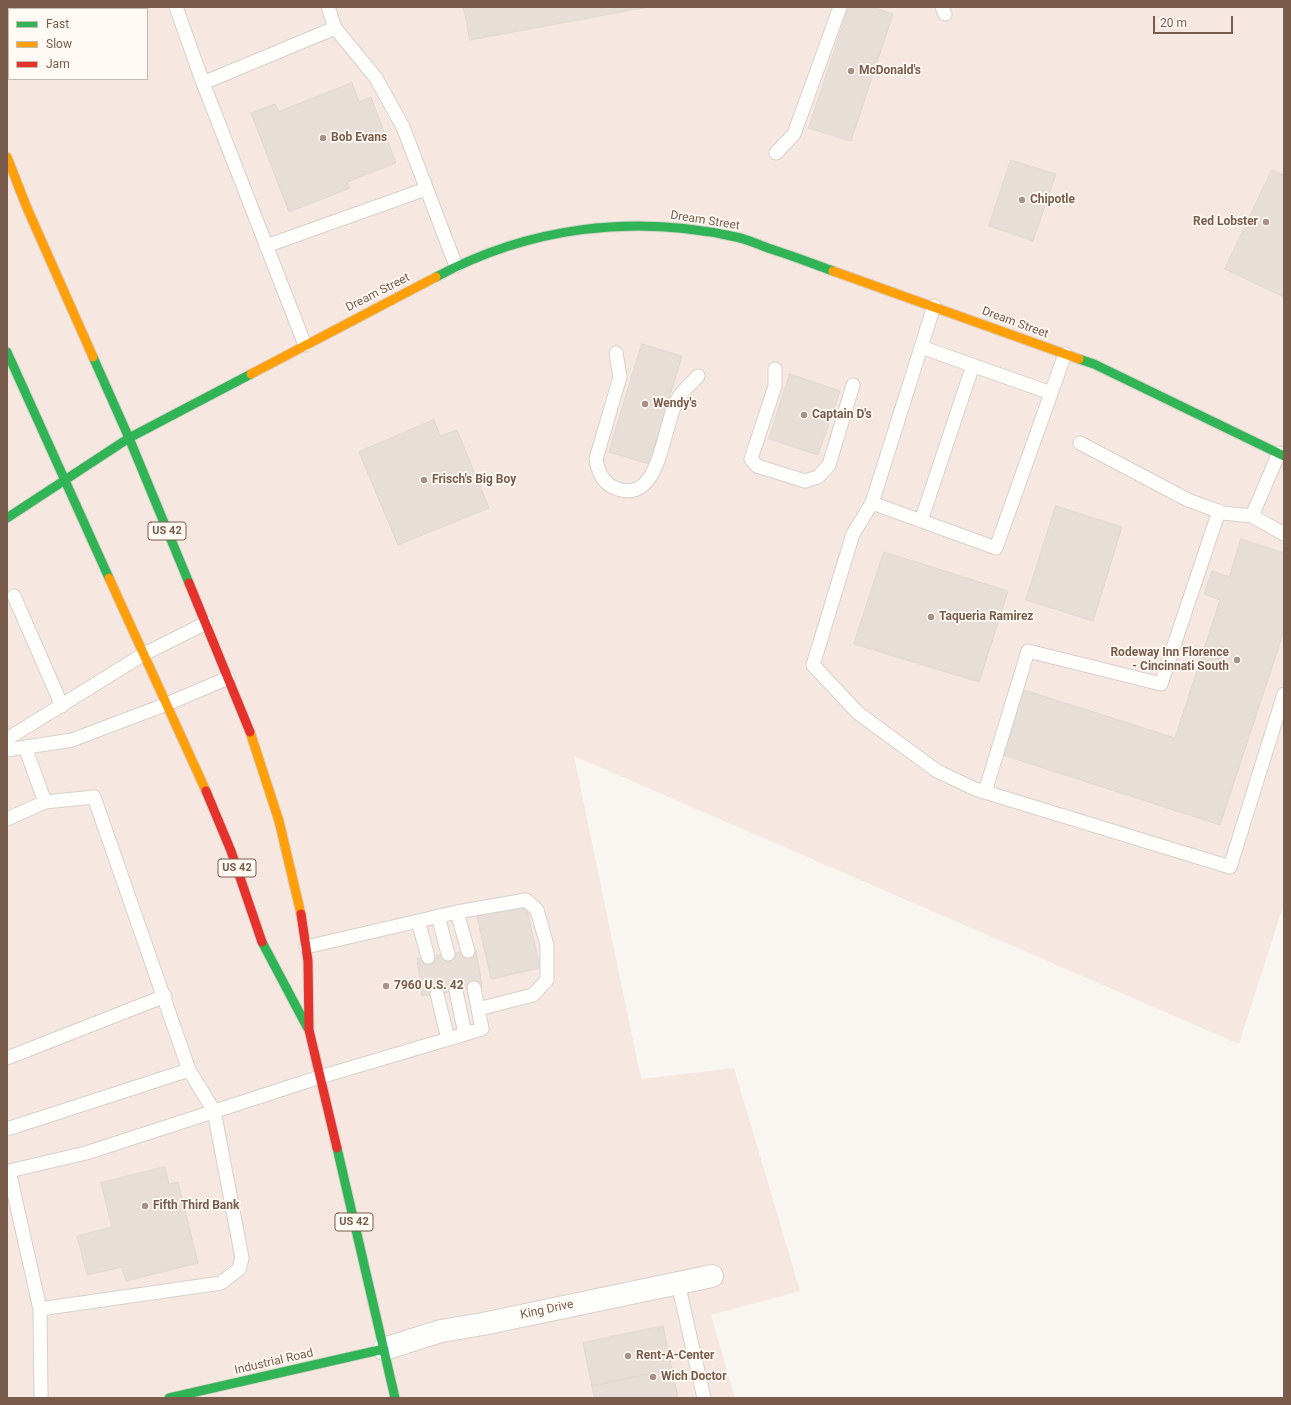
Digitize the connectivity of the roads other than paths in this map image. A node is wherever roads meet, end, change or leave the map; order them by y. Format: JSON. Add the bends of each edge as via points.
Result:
{"nodes":[{"id":1,"x":176,"y":7,"type":"edge"},
{"id":2,"x":328,"y":7,"type":"edge"},
{"id":3,"x":840,"y":7,"type":"edge"},
{"id":4,"x":335,"y":28,"type":"junction"},
{"id":5,"x":203,"y":83,"type":"junction"},
{"id":6,"x":776,"y":153,"type":"dead end"},
{"id":7,"x":7,"y":157,"type":"edge"},
{"id":8,"x":426,"y":189,"type":"junction"},
{"id":9,"x":266,"y":246,"type":"junction"},
{"id":10,"x":456,"y":266,"type":"junction"},
{"id":11,"x":934,"y":306,"type":"junction"},
{"id":12,"x":305,"y":344,"type":"junction"},
{"id":13,"x":921,"y":347,"type":"junction"},
{"id":14,"x":7,"y":352,"type":"edge"},
{"id":15,"x":616,"y":353,"type":"dead end"},
{"id":16,"x":1065,"y":354,"type":"junction"},
{"id":17,"x":972,"y":365,"type":"junction"},
{"id":18,"x":775,"y":369,"type":"dead end"},
{"id":19,"x":698,"y":376,"type":"dead end"},
{"id":20,"x":853,"y":385,"type":"dead end"},
{"id":21,"x":1051,"y":393,"type":"junction"},
{"id":22,"x":129,"y":438,"type":"junction"},
{"id":23,"x":1080,"y":443,"type":"dead end"},
{"id":24,"x":1281,"y":455,"type":"edge"},
{"id":25,"x":65,"y":482,"type":"junction"},
{"id":26,"x":872,"y":503,"type":"junction"},
{"id":27,"x":1219,"y":512,"type":"junction"},
{"id":28,"x":1252,"y":516,"type":"junction"},
{"id":29,"x":7,"y":518,"type":"edge"},
{"id":30,"x":921,"y":521,"type":"junction"},
{"id":31,"x":1284,"y":534,"type":"edge"},
{"id":32,"x":14,"y":596,"type":"dead end"},
{"id":33,"x":206,"y":623,"type":"junction"},
{"id":34,"x":144,"y":654,"type":"junction"},
{"id":35,"x":228,"y":678,"type":"junction"},
{"id":36,"x":1284,"y":694,"type":"edge"},
{"id":37,"x":167,"y":704,"type":"junction"},
{"id":38,"x":62,"y":706,"type":"junction"},
{"id":39,"x":7,"y":739,"type":"edge"},
{"id":40,"x":25,"y":747,"type":"junction"},
{"id":41,"x":7,"y":750,"type":"edge"},
{"id":42,"x":986,"y":792,"type":"junction"},
{"id":43,"x":45,"y":802,"type":"junction"},
{"id":44,"x":7,"y":819,"type":"edge"},
{"id":45,"x":457,"y":912,"type":"junction"},
{"id":46,"x":438,"y":916,"type":"junction"},
{"id":47,"x":418,"y":921,"type":"junction"},
{"id":48,"x":306,"y":947,"type":"junction"},
{"id":49,"x":468,"y":951,"type":"dead end"},
{"id":50,"x":448,"y":954,"type":"dead end"},
{"id":51,"x":428,"y":957,"type":"dead end"},
{"id":52,"x":474,"y":988,"type":"dead end"},
{"id":53,"x":456,"y":991,"type":"dead end"},
{"id":54,"x":437,"y":994,"type":"dead end"},
{"id":55,"x":165,"y":996,"type":"junction"},
{"id":56,"x":478,"y":1009,"type":"junction"},
{"id":57,"x":309,"y":1030,"type":"junction"},
{"id":58,"x":465,"y":1034,"type":"junction"},
{"id":59,"x":448,"y":1039,"type":"junction"},
{"id":60,"x":7,"y":1058,"type":"edge"},
{"id":61,"x":189,"y":1070,"type":"junction"},
{"id":62,"x":320,"y":1076,"type":"junction"},
{"id":63,"x":214,"y":1111,"type":"junction"},
{"id":64,"x":7,"y":1129,"type":"edge"},
{"id":65,"x":8,"y":1170,"type":"edge"},
{"id":66,"x":712,"y":1276,"type":"dead end"},
{"id":67,"x":678,"y":1283,"type":"junction"},
{"id":68,"x":40,"y":1309,"type":"junction"},
{"id":69,"x":384,"y":1349,"type":"junction"},
{"id":70,"x":41,"y":1398,"type":"edge"},
{"id":71,"x":169,"y":1398,"type":"edge"},
{"id":72,"x":395,"y":1398,"type":"edge"},
{"id":73,"x":704,"y":1398,"type":"edge"}],
"edges":[{"from":1,"to":5,"type":"lane"},
{"from":2,"to":4,"type":"lane"},
{"from":3,"to":6,"type":"lane","via":[[794,134]]},
{"from":4,"to":5,"type":"lane"},
{"from":4,"to":8,"type":"lane","via":[[376,78],[403,128]]},
{"from":5,"to":9,"type":"lane"},
{"from":7,"to":22,"type":"main road","number":"US 42"},
{"from":8,"to":9,"type":"lane"},
{"from":8,"to":10,"type":"lane"},
{"from":9,"to":12,"type":"lane"},
{"from":10,"to":11,"type":"main road","name":"Dream Street","via":[[528,239],[575,230],[638,225],[682,228],[737,237]]},
{"from":10,"to":12,"type":"main road","name":"Dream Street"},
{"from":11,"to":13,"type":"lane"},
{"from":11,"to":16,"type":"main road","name":"Dream Street"},
{"from":12,"to":22,"type":"main road","name":"Dream Street"},
{"from":13,"to":17,"type":"lane"},
{"from":13,"to":26,"type":"lane"},
{"from":14,"to":25,"type":"main road","number":"US 42"},
{"from":15,"to":19,"type":"lane","via":[[620,377],[596,459],[599,473],[610,486],[624,492],[639,489],[650,477],[678,397]]},
{"from":16,"to":21,"type":"lane"},
{"from":16,"to":24,"type":"main road","name":"Dream Street","via":[[1094,364]]},
{"from":17,"to":21,"type":"lane"},
{"from":17,"to":30,"type":"lane"},
{"from":18,"to":20,"type":"lane","via":[[775,386],[751,459],[757,466],[805,481],[818,477],[829,465]]},
{"from":21,"to":30,"type":"lane","via":[[996,548]]},
{"from":22,"to":25,"type":"main road","name":"Dream Street"},
{"from":22,"to":33,"type":"main road","number":"US 42"},
{"from":23,"to":27,"type":"lane","via":[[1188,500]]},
{"from":24,"to":28,"type":"lane"},
{"from":25,"to":29,"type":"main road","name":"Dream Street"},
{"from":25,"to":34,"type":"main road","number":"US 42"},
{"from":26,"to":30,"type":"lane"},
{"from":26,"to":42,"type":"lane","via":[[853,534],[813,665],[858,713],[937,771]]},
{"from":27,"to":28,"type":"lane"},
{"from":27,"to":42,"type":"lane","via":[[1161,684],[1028,651]]},
{"from":28,"to":31,"type":"lane"},
{"from":32,"to":38,"type":"lane"},
{"from":33,"to":34,"type":"lane"},
{"from":33,"to":35,"type":"main road","number":"US 42"},
{"from":34,"to":37,"type":"main road","number":"US 42"},
{"from":34,"to":38,"type":"lane"},
{"from":35,"to":37,"type":"lane"},
{"from":35,"to":48,"type":"main road","number":"US 42","via":[[247,723],[278,821],[298,898]]},
{"from":36,"to":42,"type":"lane","via":[[1230,867]]},
{"from":37,"to":40,"type":"lane","via":[[72,740]]},
{"from":37,"to":57,"type":"main road","number":"US 42","via":[[231,851],[259,937]]},
{"from":38,"to":39,"type":"lane"},
{"from":40,"to":41,"type":"lane"},
{"from":40,"to":43,"type":"lane"},
{"from":43,"to":44,"type":"lane"},
{"from":43,"to":55,"type":"lane","via":[[94,797]]},
{"from":45,"to":46,"type":"lane"},
{"from":45,"to":49,"type":"lane"},
{"from":45,"to":56,"type":"lane","via":[[526,900],[538,910],[547,945],[547,980],[533,994]]},
{"from":46,"to":47,"type":"lane"},
{"from":46,"to":50,"type":"lane"},
{"from":47,"to":48,"type":"lane"},
{"from":47,"to":51,"type":"lane"},
{"from":48,"to":57,"type":"main road","number":"US 42"},
{"from":52,"to":56,"type":"lane"},
{"from":53,"to":58,"type":"lane"},
{"from":54,"to":59,"type":"lane"},
{"from":55,"to":60,"type":"lane"},
{"from":55,"to":61,"type":"lane"},
{"from":56,"to":58,"type":"lane","via":[[482,1029]]},
{"from":57,"to":62,"type":"main road","number":"US 42"},
{"from":58,"to":59,"type":"lane"},
{"from":59,"to":62,"type":"lane"},
{"from":61,"to":63,"type":"lane"},
{"from":61,"to":64,"type":"lane"},
{"from":62,"to":63,"type":"lane"},
{"from":62,"to":69,"type":"main road","number":"US 42"},
{"from":63,"to":65,"type":"lane","via":[[86,1153]]},
{"from":63,"to":68,"type":"lane","via":[[242,1258],[239,1269],[221,1283]]},
{"from":65,"to":68,"type":"lane"},
{"from":66,"to":67,"type":"street","name":"King Drive"},
{"from":67,"to":69,"type":"street","name":"King Drive","via":[[441,1331]]},
{"from":67,"to":73,"type":"lane"},
{"from":68,"to":70,"type":"lane"},
{"from":69,"to":71,"type":"main road","name":"Industrial Road"},
{"from":69,"to":72,"type":"main road","number":"US 42"}]}
